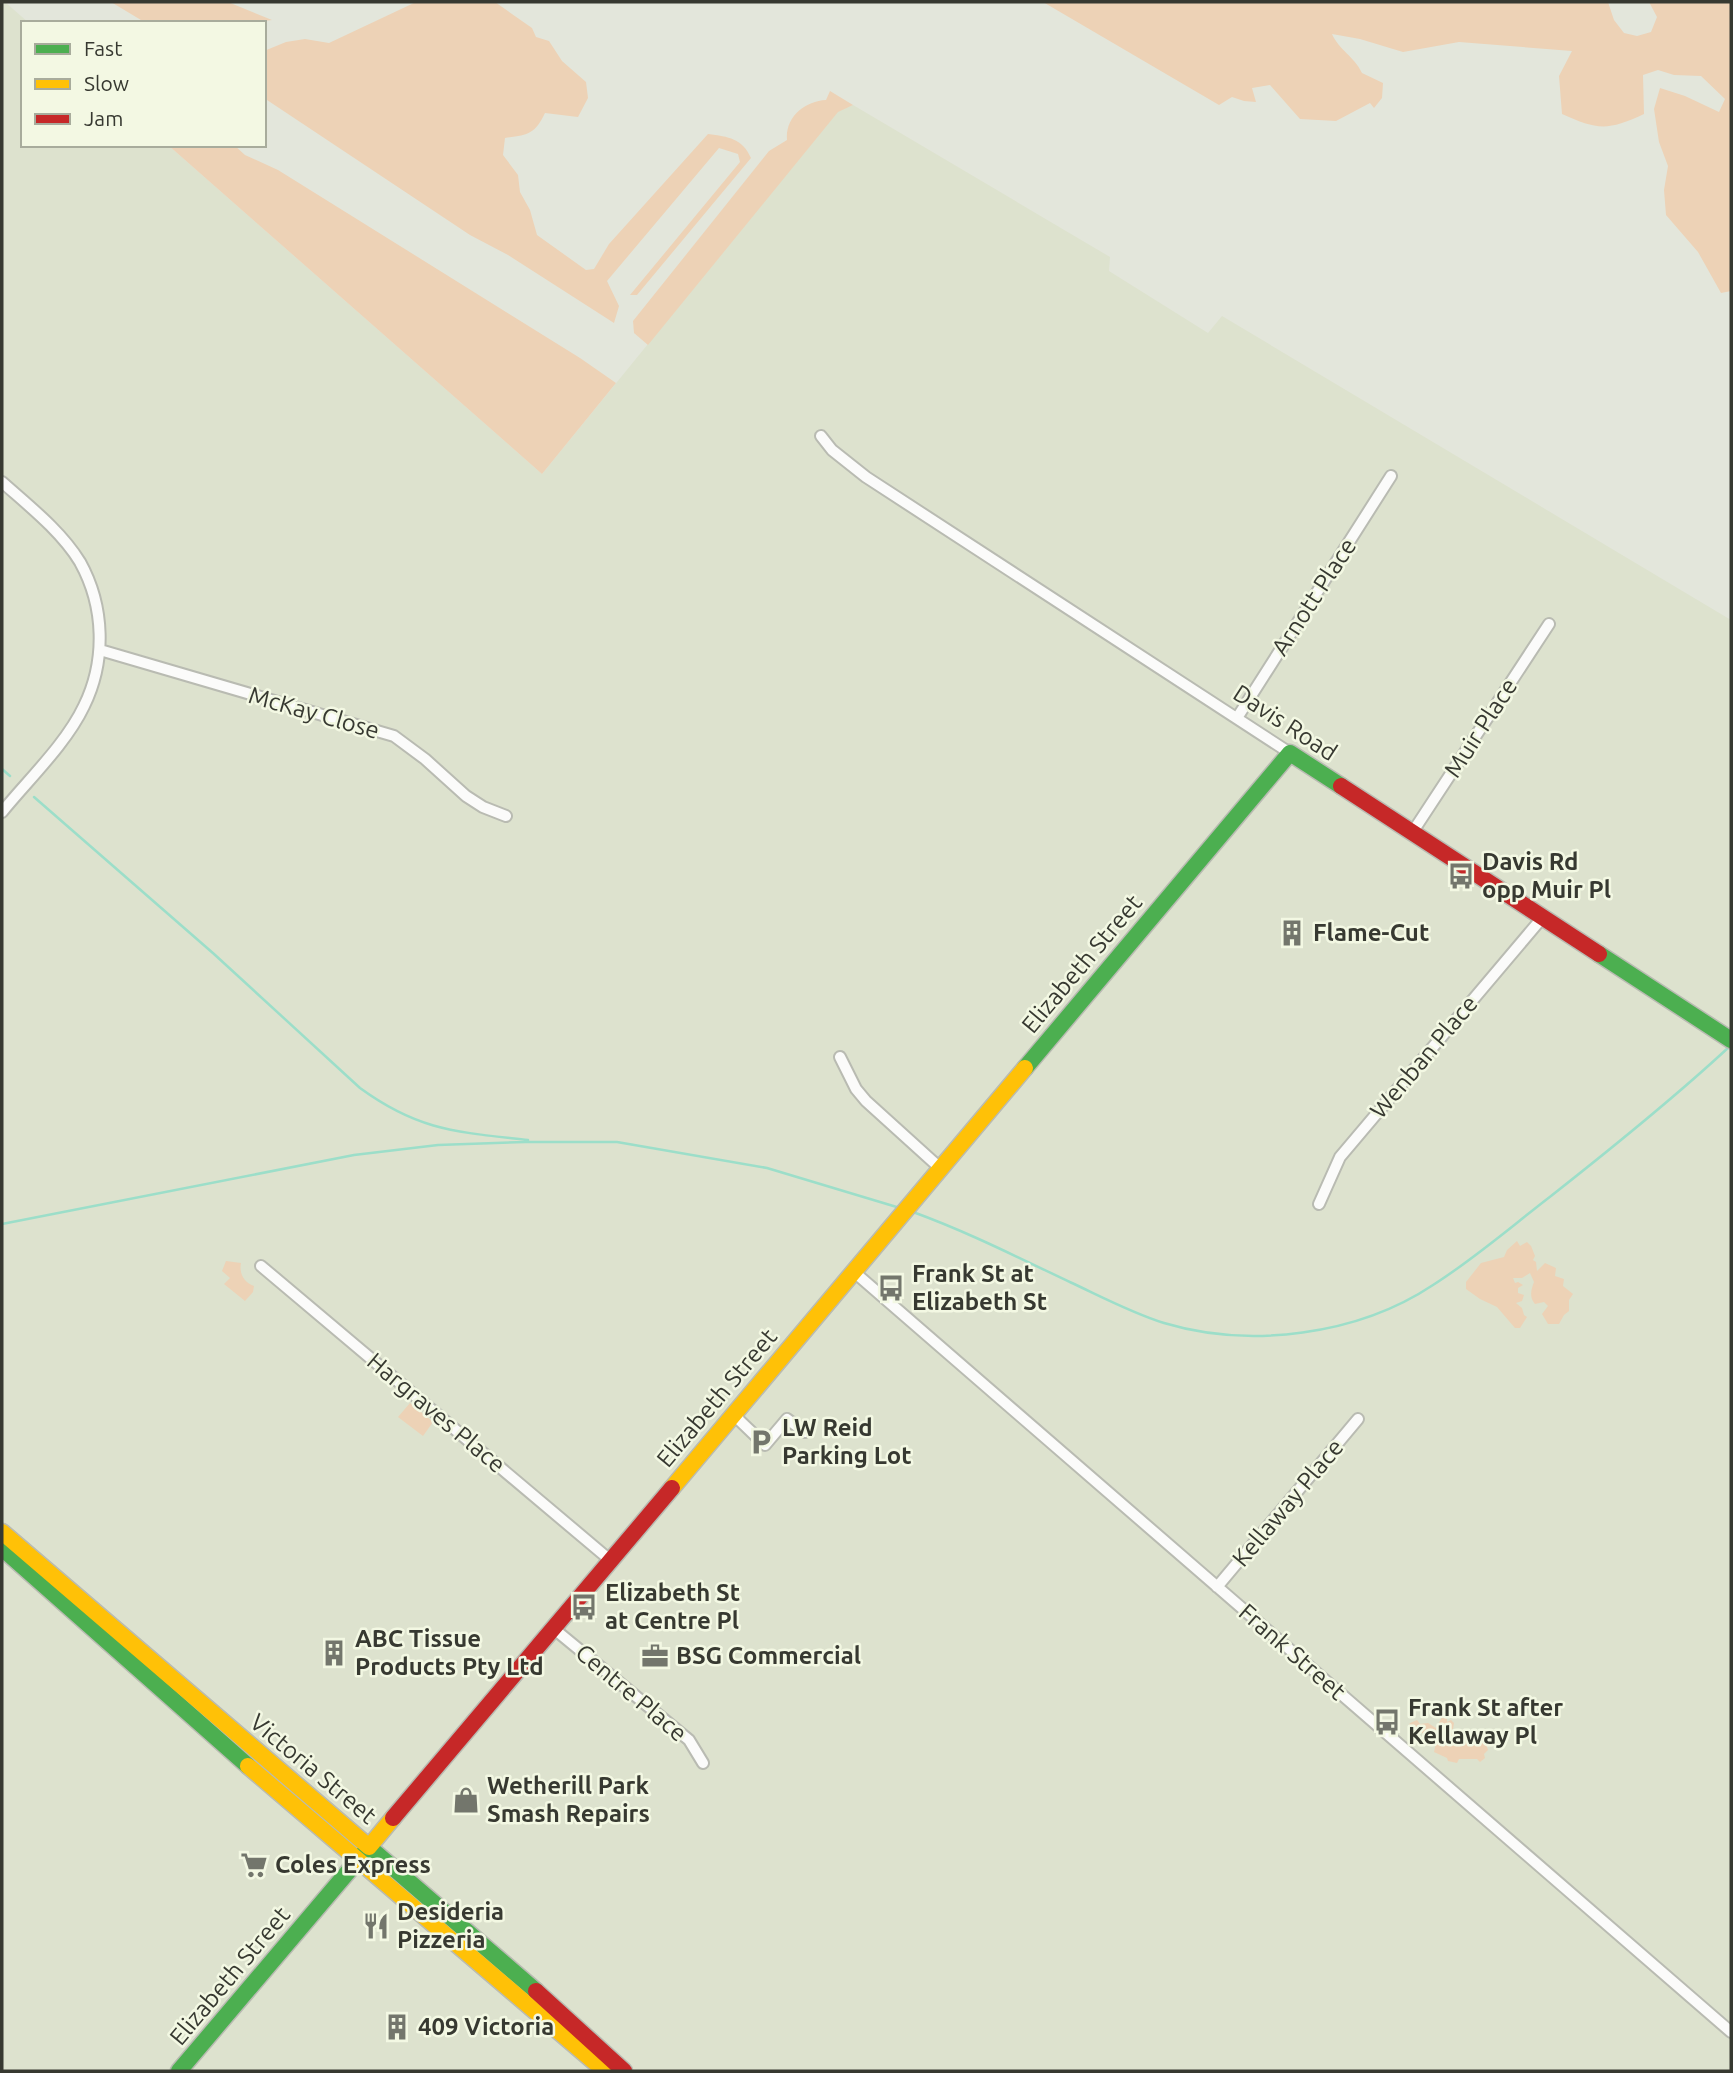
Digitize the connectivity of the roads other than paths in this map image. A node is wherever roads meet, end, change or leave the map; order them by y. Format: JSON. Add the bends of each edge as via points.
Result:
{"nodes":[{"id":1,"x":821,"y":436,"type":"dead end"},
{"id":2,"x":1391,"y":475,"type":"dead end"},
{"id":3,"x":2,"y":482,"type":"edge"},
{"id":4,"x":1549,"y":624,"type":"dead end"},
{"id":5,"x":100,"y":650,"type":"junction"},
{"id":6,"x":1237,"y":718,"type":"junction"},
{"id":7,"x":1290,"y":753,"type":"junction"},
{"id":8,"x":2,"y":812,"type":"edge"},
{"id":9,"x":506,"y":816,"type":"dead end"},
{"id":10,"x":1412,"y":833,"type":"junction"},
{"id":11,"x":1542,"y":918,"type":"junction"},
{"id":12,"x":1726,"y":1036,"type":"edge"},
{"id":13,"x":840,"y":1057,"type":"dead end"},
{"id":14,"x":940,"y":1168,"type":"junction"},
{"id":15,"x":1319,"y":1204,"type":"dead end"},
{"id":16,"x":261,"y":1266,"type":"dead end"},
{"id":17,"x":853,"y":1272,"type":"junction"},
{"id":18,"x":736,"y":1411,"type":"junction"},
{"id":19,"x":1358,"y":1419,"type":"dead end"},
{"id":20,"x":805,"y":1432,"type":"dead end"},
{"id":21,"x":2,"y":1532,"type":"edge"},
{"id":22,"x":2,"y":1548,"type":"edge"},
{"id":23,"x":611,"y":1560,"type":"junction"},
{"id":24,"x":1217,"y":1587,"type":"junction"},
{"id":25,"x":553,"y":1628,"type":"junction"},
{"id":26,"x":703,"y":1763,"type":"dead end"},
{"id":27,"x":369,"y":1847,"type":"junction"},
{"id":28,"x":357,"y":1860,"type":"junction"},
{"id":29,"x":1731,"y":2032,"type":"edge"},
{"id":30,"x":179,"y":2071,"type":"edge"},
{"id":31,"x":605,"y":2071,"type":"edge"},
{"id":32,"x":624,"y":2071,"type":"edge"}],
"edges":[{"from":1,"to":6,"type":"street","name":"Davis Road","via":[[866,477]]},
{"from":2,"to":6,"type":"street","name":"Arnott Place"},
{"from":3,"to":5,"type":"street","via":[[61,538],[79,562],[100,623]]},
{"from":4,"to":10,"type":"street","name":"Muir Place"},
{"from":5,"to":8,"type":"street","via":[[96,678],[83,708]]},
{"from":5,"to":9,"type":"street","name":"McKay Close","via":[[394,736],[466,796]]},
{"from":6,"to":7,"type":"street","name":"Davis Road"},
{"from":7,"to":10,"type":"street","name":"Davis Road"},
{"from":7,"to":14,"type":"street","name":"Elizabeth Street"},
{"from":10,"to":11,"type":"street","name":"Davis Road"},
{"from":11,"to":12,"type":"street","name":"Davis Road"},
{"from":11,"to":15,"type":"street","name":"Wenban Place","via":[[1340,1157]]},
{"from":13,"to":14,"type":"street","via":[[866,1101]]},
{"from":14,"to":17,"type":"street","name":"Elizabeth Street"},
{"from":16,"to":23,"type":"street","name":"Hargraves Place"},
{"from":17,"to":18,"type":"street","name":"Elizabeth Street"},
{"from":17,"to":24,"type":"street","name":"Frank Street"},
{"from":18,"to":20,"type":"street","via":[[739,1420],[765,1445],[787,1419]]},
{"from":18,"to":23,"type":"street","name":"Elizabeth Street"},
{"from":19,"to":24,"type":"street","name":"Kellaway Place"},
{"from":21,"to":27,"type":"street","name":"Victoria Street"},
{"from":22,"to":28,"type":"street","name":"Victoria Street"},
{"from":23,"to":25,"type":"street","name":"Elizabeth Street"},
{"from":24,"to":29,"type":"street","name":"Frank Street"},
{"from":25,"to":26,"type":"street","name":"Centre Place","via":[[689,1740]]},
{"from":25,"to":27,"type":"street","name":"Elizabeth Street"},
{"from":27,"to":28,"type":"street","name":"Elizabeth Street"},
{"from":27,"to":32,"type":"street","name":"Victoria Street"},
{"from":28,"to":30,"type":"street","name":"Elizabeth Street"},
{"from":28,"to":31,"type":"street","name":"Victoria Street"}]}
